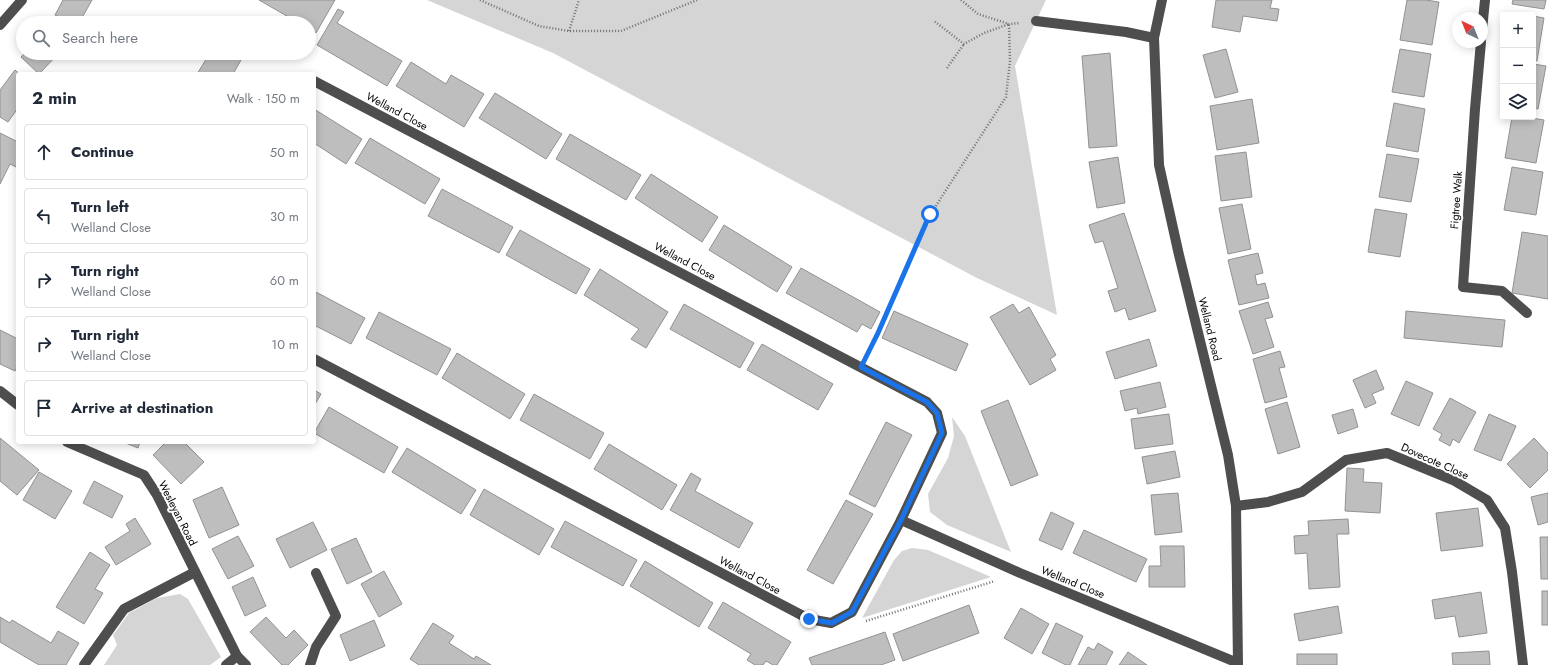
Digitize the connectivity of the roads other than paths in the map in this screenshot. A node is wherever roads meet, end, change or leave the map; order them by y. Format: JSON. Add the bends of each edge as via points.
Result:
{"nodes":[{"id":1,"x":22,"y":0,"type":"edge"},
{"id":2,"x":1162,"y":0,"type":"edge"},
{"id":3,"x":1485,"y":0,"type":"edge"},
{"id":4,"x":1484,"y":12,"type":"edge"},
{"id":5,"x":1036,"y":21,"type":"road end"},
{"id":6,"x":0,"y":25,"type":"edge"},
{"id":7,"x":1154,"y":38,"type":"junction"},
{"id":8,"x":1480,"y":48,"type":"edge"},
{"id":9,"x":316,"y":82,"type":"edge"},
{"id":10,"x":1527,"y":314,"type":"dead end"},
{"id":11,"x":316,"y":360,"type":"edge"},
{"id":12,"x":0,"y":391,"type":"edge"},
{"id":13,"x":16,"y":403,"type":"edge"},
{"id":14,"x":72,"y":444,"type":"edge"},
{"id":15,"x":1236,"y":506,"type":"junction"},
{"id":16,"x":901,"y":520,"type":"junction"},
{"id":17,"x":195,"y":572,"type":"junction"},
{"id":18,"x":316,"y":573,"type":"dead end"},
{"id":19,"x":237,"y":656,"type":"junction"},
{"id":20,"x":1238,"y":664,"type":"edge"},
{"id":21,"x":84,"y":665,"type":"edge"},
{"id":22,"x":226,"y":665,"type":"edge"},
{"id":23,"x":246,"y":665,"type":"edge"},
{"id":24,"x":310,"y":665,"type":"edge"},
{"id":25,"x":1523,"y":665,"type":"edge"}],
"edges":[{"from":1,"to":6,"type":"street"},
{"from":2,"to":7,"type":"street","name":"Welland Road"},
{"from":3,"to":4,"type":"street"},
{"from":5,"to":7,"type":"street"},
{"from":7,"to":15,"type":"street","name":"Welland Road","via":[[1159,165],[1228,455]]},
{"from":8,"to":10,"type":"street","name":"Figtree Walk","via":[[1463,287],[1502,291]]},
{"from":9,"to":16,"type":"street","name":"Welland Close","via":[[927,402],[937,413],[942,433]]},
{"from":11,"to":16,"type":"street","name":"Welland Close","via":[[809,619],[832,623],[852,612]]},
{"from":12,"to":13,"type":"street"},
{"from":14,"to":17,"type":"street","name":"Wesleyan Road","via":[[144,475],[157,495]]},
{"from":15,"to":20,"type":"street","name":"Welland Road"},
{"from":15,"to":25,"type":"street","name":"Dovecote Close","via":[[1268,502],[1302,492],[1346,460],[1388,453],[1453,480],[1487,500],[1505,528]]},
{"from":16,"to":20,"type":"street","name":"Welland Close"},
{"from":17,"to":19,"type":"street","name":"Wesleyan Road"},
{"from":17,"to":21,"type":"street","via":[[124,609]]},
{"from":18,"to":24,"type":"street","via":[[336,616],[316,647]]},
{"from":19,"to":22,"type":"street"},
{"from":19,"to":23,"type":"street","name":"Wesleyan Road"}]}
